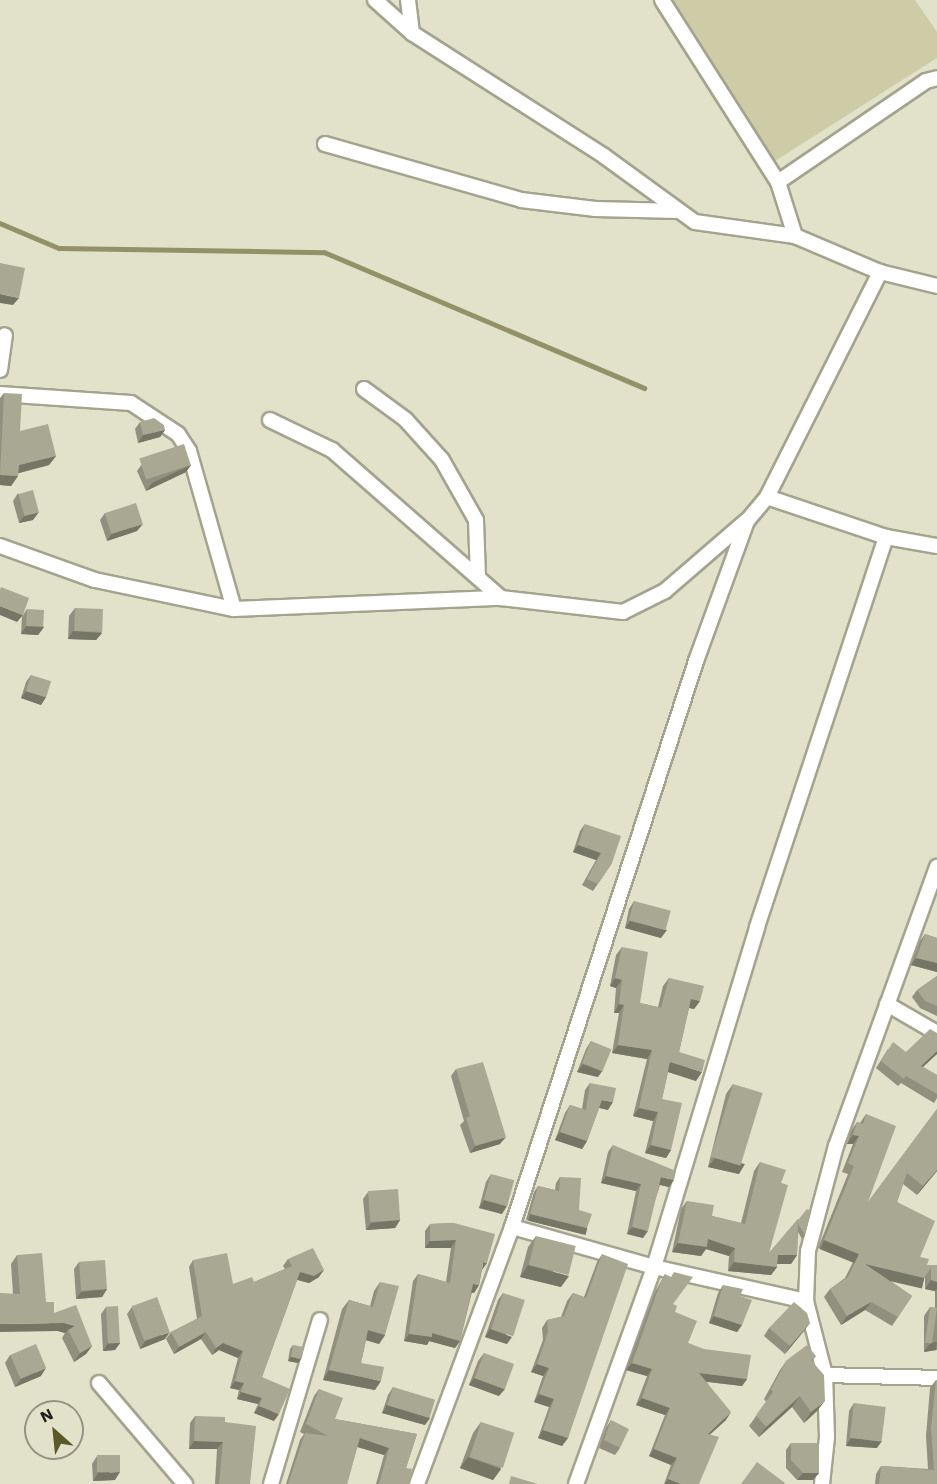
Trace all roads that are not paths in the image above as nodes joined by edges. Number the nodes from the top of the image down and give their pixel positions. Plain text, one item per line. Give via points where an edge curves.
1 (375, 0) edge
2 (408, 0) edge
3 (662, 0) edge
4 (412, 33) junction
5 (937, 78) edge
6 (325, 144) dead end
7 (778, 182) junction
8 (679, 211) junction
9 (795, 236) junction
10 (880, 272) junction
11 (937, 286) edge
12 (5, 335) dead end
13 (0, 370) edge
14 (364, 389) dead end
15 (0, 394) edge
16 (270, 420) dead end
17 (767, 497) junction
18 (747, 521) junction
19 (886, 537) junction
20 (0, 546) edge
21 (937, 546) edge
22 (478, 577) junction
23 (501, 598) junction
24 (234, 609) junction
25 (937, 867) edge
26 (887, 1004) junction
27 (937, 1033) edge
28 (512, 1227) junction
29 (654, 1267) junction
30 (806, 1301) junction
31 (320, 1320) dead end
32 (825, 1374) junction
33 (937, 1378) edge
34 (99, 1383) dead end
35 (185, 1484) edge
36 (270, 1484) edge
37 (417, 1484) edge
38 (576, 1484) edge
39 (822, 1484) edge

1 - 4 street
2 - 4 street
3 - 7 street
4 - 8 street via 604,156
5 - 7 street via 926,81
6 - 8 street via 521,200 595,209
7 - 9 street
8 - 9 street via 695,222
9 - 10 street
10 - 11 street
10 - 17 street
12 - 13 street
14 - 22 street via 405,419 442,460 476,520
15 - 24 street via 131,403 178,434 189,451
16 - 22 street via 332,450
17 - 18 street
17 - 19 street
18 - 23 street via 664,591 623,612
18 - 28 street via 696,662
19 - 21 street
19 - 29 street via 757,927
20 - 24 street via 95,580
22 - 23 street
23 - 24 street
25 - 26 street
26 - 27 street
26 - 30 street via 836,1146 808,1251
28 - 29 street
28 - 37 street
29 - 30 street
29 - 38 street
30 - 32 street
31 - 36 street
32 - 33 street
32 - 39 street
34 - 35 street

